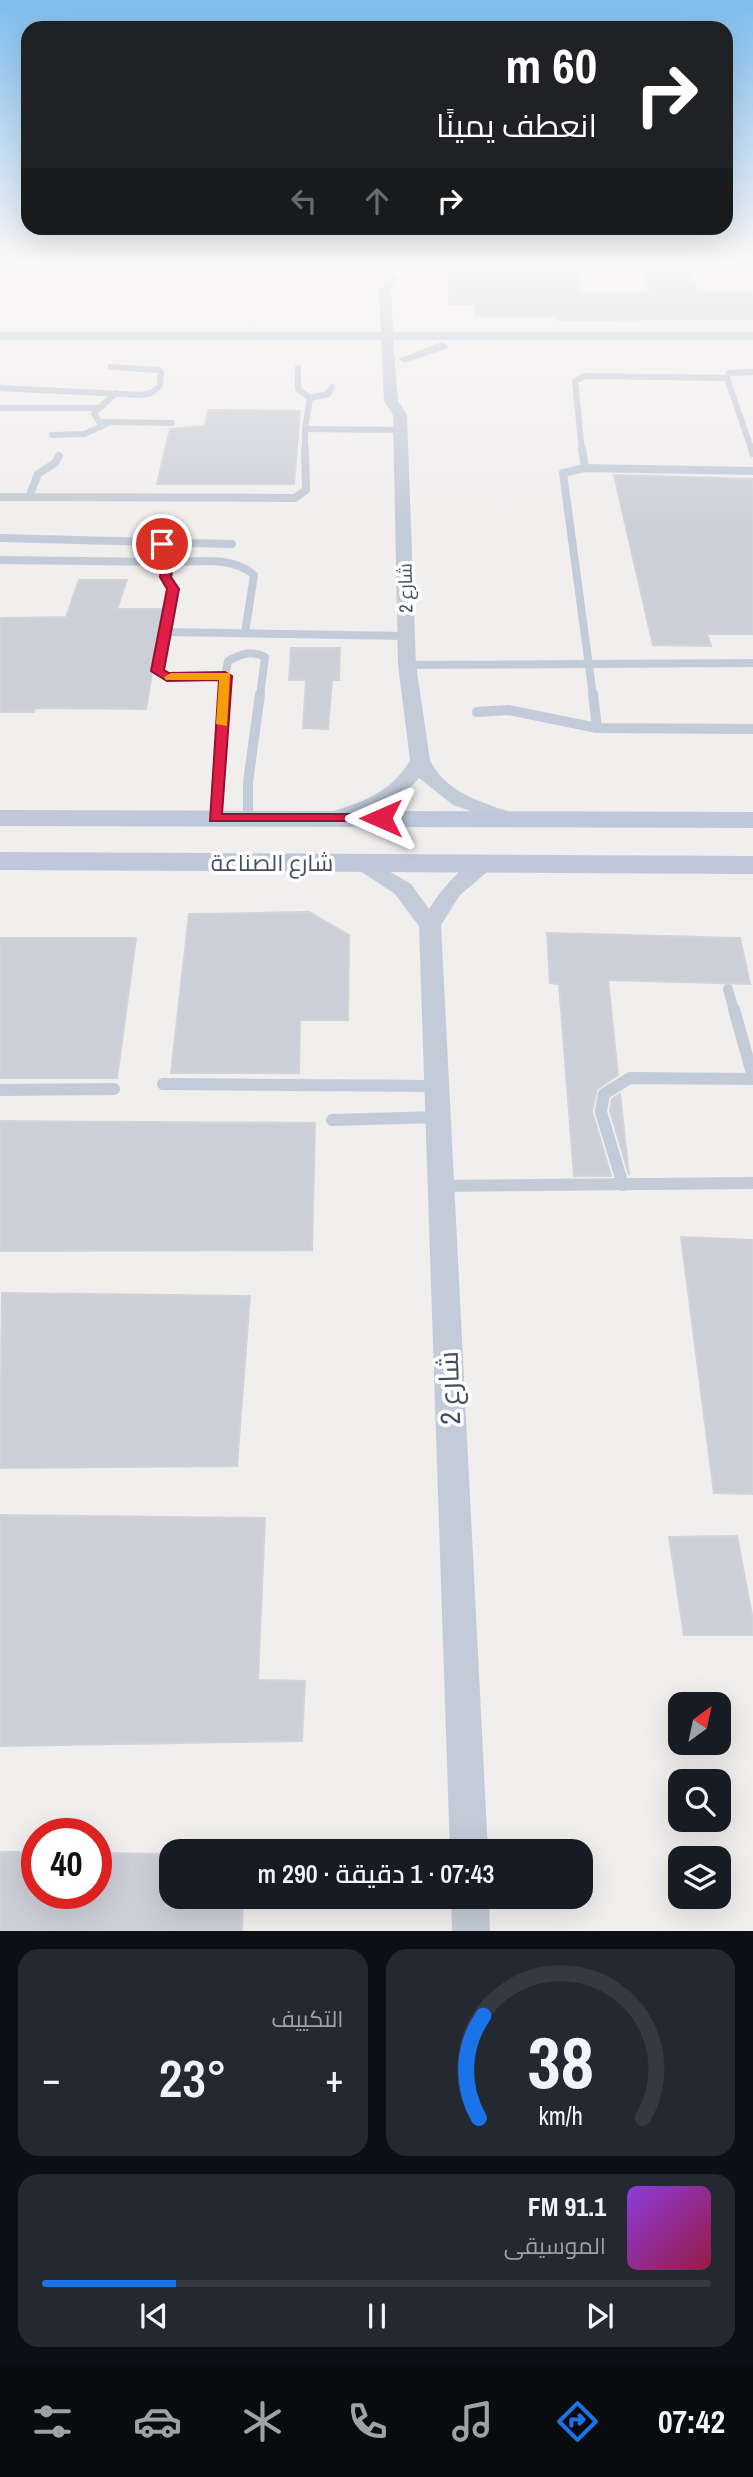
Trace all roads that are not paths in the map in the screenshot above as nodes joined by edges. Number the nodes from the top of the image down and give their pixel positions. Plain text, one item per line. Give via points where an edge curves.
1 (358, 349) edge
2 (382, 349) edge
3 (398, 349) edge
4 (403, 349) edge
5 (418, 349) edge
6 (425, 349) edge
7 (403, 353) junction
8 (377, 356) junction
9 (111, 367) dead end
10 (298, 368) dead end
11 (753, 372) edge
12 (727, 378) junction
13 (332, 387) dead end
14 (0, 388) edge
15 (75, 391) junction
16 (405, 392) dead end
17 (116, 393) junction
18 (310, 398) junction
19 (64, 406) junction
20 (0, 408) edge
21 (98, 408) junction
22 (401, 422) junction
23 (173, 423) dead end
24 (107, 424) junction
25 (305, 429) junction
26 (52, 435) dead end
27 (753, 453) edge
28 (59, 456) dead end
29 (585, 468) junction
30 (753, 471) edge
31 (0, 497) edge
32 (29, 497) junction
33 (0, 538) edge
34 (91, 538) junction
35 (162, 544) junction
36 (232, 544) dead end
37 (0, 560) edge
38 (87, 561) junction
39 (168, 562) junction
40 (166, 632) junction
41 (245, 633) junction
42 (406, 636) junction
43 (753, 663) edge
44 (407, 665) junction
45 (586, 665) junction
46 (225, 676) junction
47 (477, 712) dead end
48 (597, 728) junction
49 (753, 729) edge
50 (420, 760) junction
51 (0, 818) edge
52 (215, 818) junction
53 (248, 818) junction
54 (330, 818) junction
55 (509, 818) junction
56 (753, 822) edge
57 (0, 861) edge
58 (361, 862) junction
59 (488, 862) junction
60 (753, 866) edge
61 (430, 925) junction
62 (728, 989) dead end
63 (753, 1078) edge
64 (163, 1084) dead end
65 (437, 1087) junction
66 (114, 1089) dead end
67 (0, 1090) edge
68 (438, 1117) junction
69 (332, 1120) dead end
70 (753, 1183) edge
71 (623, 1185) junction
72 (441, 1186) junction
73 (467, 1839) edge
74 (470, 1909) edge
75 (471, 1931) edge

1 - 8 street
2 - 8 street, شارع 2
3 - 7 street
4 - 7 street
5 - 7 street
6 - 7 street
8 - 22 street, شارع 2
9 - 17 lane via 162,372 160,386 151,393
10 - 18 lane via 298,389
11 - 12 lane via 729,373
12 - 27 lane
12 - 29 lane via 579,378 575,393
13 - 18 lane via 328,394
14 - 15 lane
15 - 17 lane
15 - 19 lane
16 - 22 street, شارع 2
17 - 21 lane
18 - 25 lane
19 - 20 lane
19 - 21 lane
21 - 24 lane via 94,418
22 - 25 lane
22 - 42 street, شارع 2
23 - 24 lane
24 - 26 lane via 84,434
25 - 32 lane via 306,491 295,498
28 - 32 lane via 38,474
29 - 30 lane
29 - 45 lane via 563,473
31 - 32 lane
33 - 34 lane
34 - 35 lane
34 - 38 lane
35 - 36 lane
35 - 39 lane
37 - 38 lane
38 - 39 lane
39 - 40 lane via 165,577 173,589
39 - 41 lane via 232,564 249,569 254,575
40 - 41 lane
40 - 46 lane via 159,675
41 - 42 lane
42 - 44 street, شارع 2
43 - 45 lane
44 - 45 lane
44 - 50 street, شارع 2
45 - 48 lane
46 - 52 lane
46 - 53 lane via 228,661 236,656 248,652 265,657 248,782
47 - 48 lane via 508,710
48 - 49 lane
50 - 54 street via 413,776 378,804
50 - 55 street via 427,775 460,802
51 - 52 street, شارع الصناعة
52 - 53 street, شارع الصناعة
53 - 54 street, شارع الصناعة
54 - 55 street, شارع الصناعة
55 - 56 street, شارع الصناعة
56 - 58 street via 667,833 402,830 373,837
57 - 58 street, شارع الصناعة
58 - 59 street, شارع الصناعة
58 - 61 street via 403,889
59 - 60 street, شارع الصناعة
59 - 61 street via 452,890
61 - 65 street, شارع 2
62 - 63 lane
63 - 71 lane via 630,1078 604,1094 601,1112
64 - 65 lane
65 - 68 street, شارع 2
66 - 67 lane
68 - 69 lane
68 - 72 street, شارع 2
70 - 71 lane
71 - 72 lane
72 - 73 street, شارع 2
74 - 75 street

